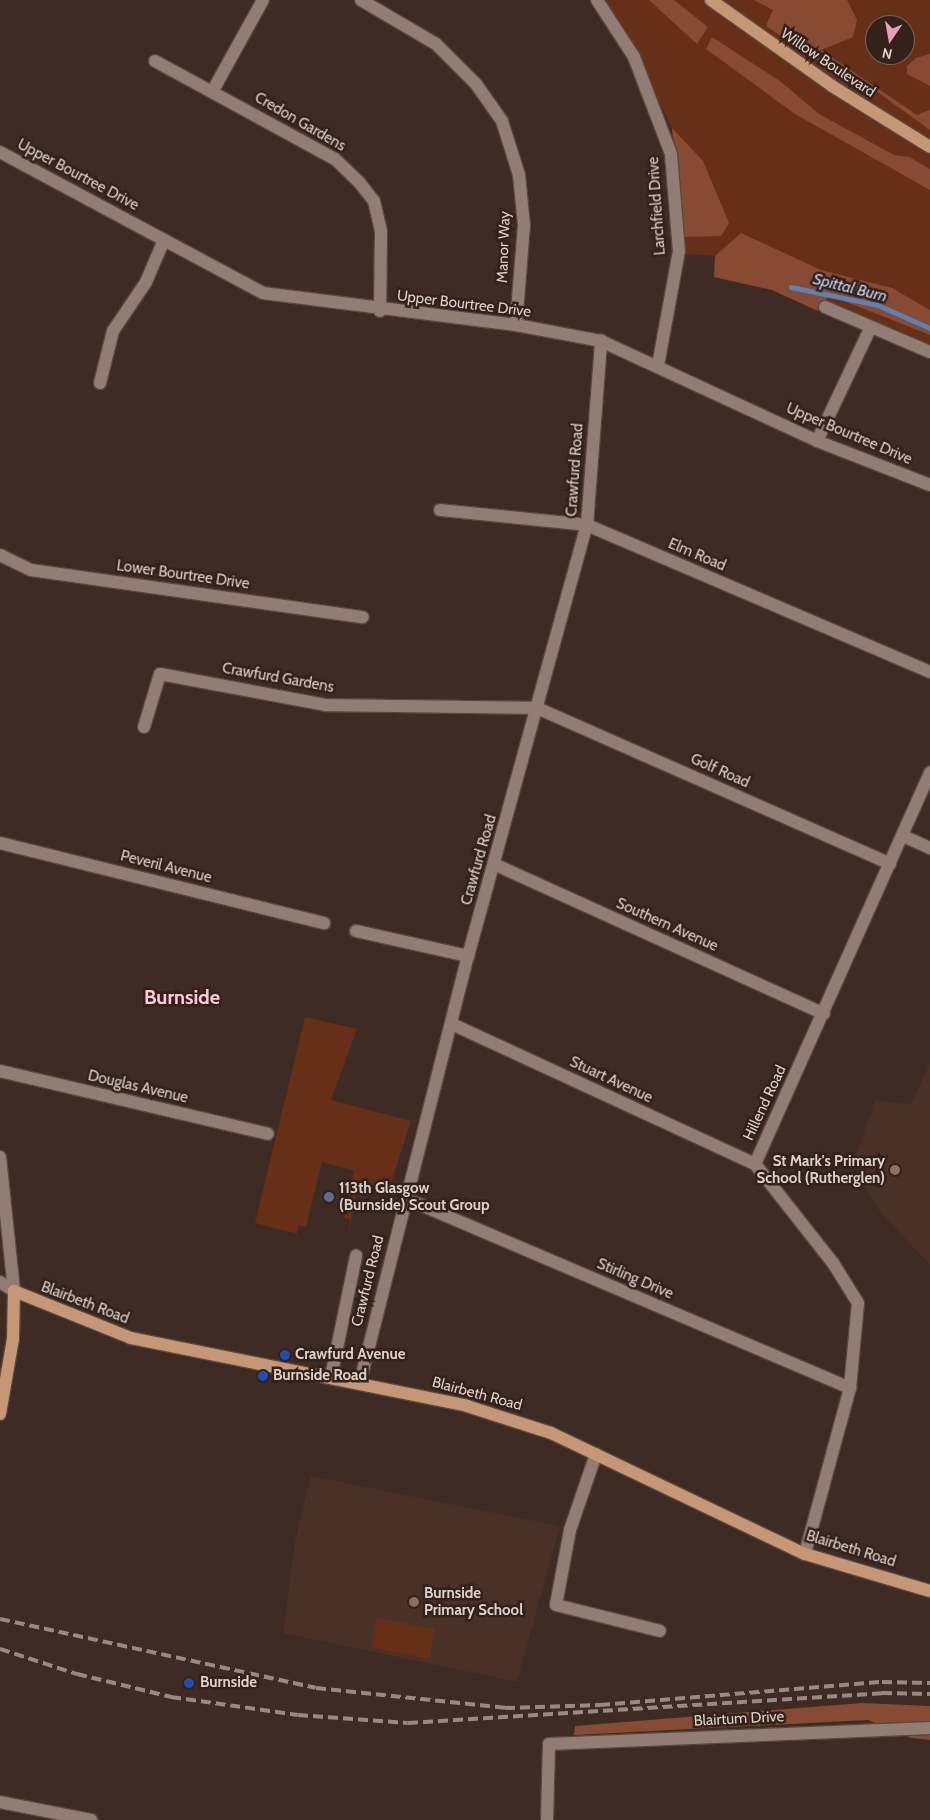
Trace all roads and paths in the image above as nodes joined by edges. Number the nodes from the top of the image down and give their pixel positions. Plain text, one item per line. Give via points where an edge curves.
1 (264, 0) edge
2 (361, 0) edge
3 (597, 0) edge
4 (711, 0) edge
5 (156, 61) dead end
6 (212, 92) junction
7 (930, 146) edge
8 (0, 152) edge
9 (164, 240) junction
10 (825, 307) dead end
11 (380, 311) junction
12 (516, 325) junction
13 (871, 327) junction
14 (601, 341) junction
15 (930, 352) edge
16 (658, 366) junction
17 (100, 383) dead end
18 (818, 441) junction
19 (930, 485) edge
20 (440, 510) dead end
21 (587, 525) junction
22 (0, 555) edge
23 (364, 617) dead end
24 (930, 672) edge
25 (537, 708) junction
26 (144, 727) dead end
27 (930, 772) edge
28 (903, 836) junction
29 (0, 843) edge
30 (930, 848) edge
31 (890, 864) junction
32 (496, 865) junction
33 (324, 923) dead end
34 (356, 931) dead end
35 (468, 956) junction
36 (824, 1014) junction
37 (454, 1025) junction
38 (0, 1070) edge
39 (268, 1134) dead end
40 (0, 1157) edge
41 (755, 1164) junction
42 (407, 1199) junction
43 (356, 1256) dead end
44 (0, 1282) edge
45 (14, 1291) junction
46 (331, 1377) junction
47 (360, 1382) junction
48 (850, 1388) junction
49 (2, 1395) edge
50 (0, 1414) edge
51 (596, 1454) junction
52 (805, 1554) junction
53 (930, 1590) edge
54 (660, 1630) dead end
55 (930, 1728) edge
56 (0, 1802) edge
57 (90, 1820) edge
58 (547, 1820) edge

1 - 6 street
2 - 12 street, Manor Way via 436,44 476,84 502,121 519,175 524,225
3 - 16 street, Larchfield Drive via 634,57 671,154 679,251
4 - 7 main road, Willow Boulevard via 832,86
5 - 6 street, Credon Gardens
6 - 11 street, Credon Gardens via 336,159 359,182 374,202 381,232
8 - 9 street, Upper Bourtree Drive
9 - 11 street, Upper Bourtree Drive via 262,293
9 - 17 street via 146,282 113,331
10 - 13 street
11 - 12 street, Upper Bourtree Drive
12 - 14 street, Upper Bourtree Drive
13 - 15 street
13 - 18 street
14 - 16 street, Upper Bourtree Drive
14 - 21 street, Crawfurd Road
16 - 18 street, Upper Bourtree Drive
18 - 19 street, Upper Bourtree Drive
20 - 21 street, Elm Road
21 - 24 street, Elm Road
21 - 25 street, Crawfurd Road
22 - 23 street, Lower Bourtree Drive via 31,570
25 - 26 street, Crawfurd Gardens via 325,705 160,674
25 - 31 street, Golf Road
25 - 32 street, Crawfurd Road
27 - 28 street, Hillend Road
28 - 30 street
28 - 31 street, Hillend Road
29 - 33 street, Peveril Avenue
31 - 36 street, Hillend Road
32 - 35 street, Crawfurd Road
32 - 36 street, Southern Avenue
34 - 35 street
35 - 37 street, Crawfurd Road
36 - 41 street, Hillend Road
37 - 41 street, Stuart Avenue
37 - 42 street, Crawfurd Road
38 - 39 street, Douglas Avenue
40 - 45 street
41 - 48 street, Hillend Road via 834,1263 858,1303
42 - 47 street, Crawfurd Road via 383,1280
42 - 48 street, Stirling Drive
43 - 46 street
44 - 45 street, Blairbeth Road
45 - 46 main road, Blairbeth Road via 132,1338
45 - 49 main road via 13,1340
46 - 47 main road, Blairbeth Road
47 - 51 main road, Blairbeth Road via 467,1406 551,1433
48 - 52 street, Hillend Road
49 - 50 main road
51 - 52 main road, Blairbeth Road
51 - 54 street via 570,1530 556,1605
52 - 53 main road, Blairbeth Road
55 - 58 street, Blairtum Drive via 549,1744
56 - 57 street

